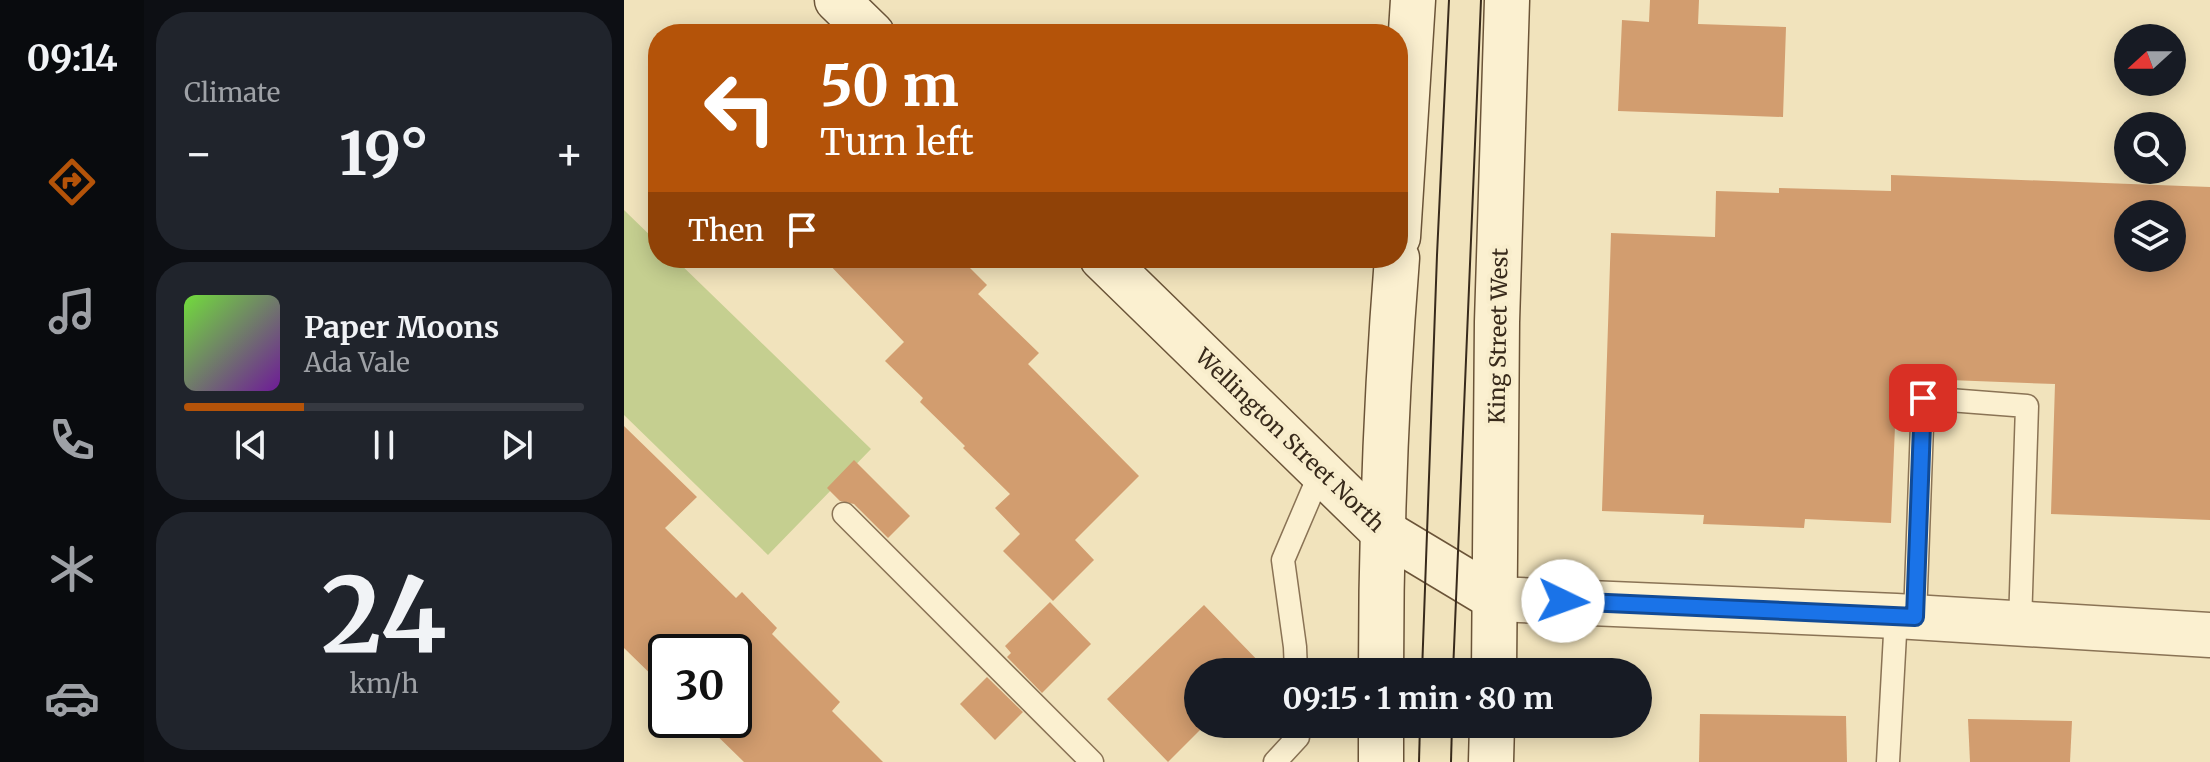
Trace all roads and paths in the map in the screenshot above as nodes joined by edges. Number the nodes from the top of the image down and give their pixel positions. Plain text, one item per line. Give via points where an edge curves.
1 (837, 0) edge
2 (1413, 0) edge
3 (1507, 0) edge
4 (862, 24) edge
5 (1408, 79) edge
6 (1112, 268) edge
7 (1396, 268) edge
8 (1321, 471) junction
9 (844, 514) dead end
10 (1381, 530) junction
11 (1496, 599) junction
12 (1905, 616) junction
13 (2020, 624) junction
14 (2210, 635) edge
15 (1295, 658) edge
16 (1381, 658) edge
17 (1494, 658) edge
18 (1297, 738) edge
19 (1381, 738) edge
20 (1492, 738) edge
21 (1092, 762) edge
22 (1275, 762) edge
23 (1381, 762) edge
24 (1491, 762) edge
25 (1888, 762) edge

1 - 4 main road
2 - 5 main road
3 - 11 main road, King Street West via 1497,322
6 - 8 main road, Wellington Street North
7 - 10 main road
8 - 10 main road, Wellington Street North
8 - 15 lane via 1283,560
9 - 21 lane
10 - 11 main road, Wellington Street North
10 - 16 main road
11 - 12 main road
11 - 17 main road, King Street West
12 - 13 main road
12 - 13 lane via 1923,398 2027,406
12 - 25 lane
13 - 14 main road
18 - 22 lane
19 - 23 main road
20 - 24 main road

